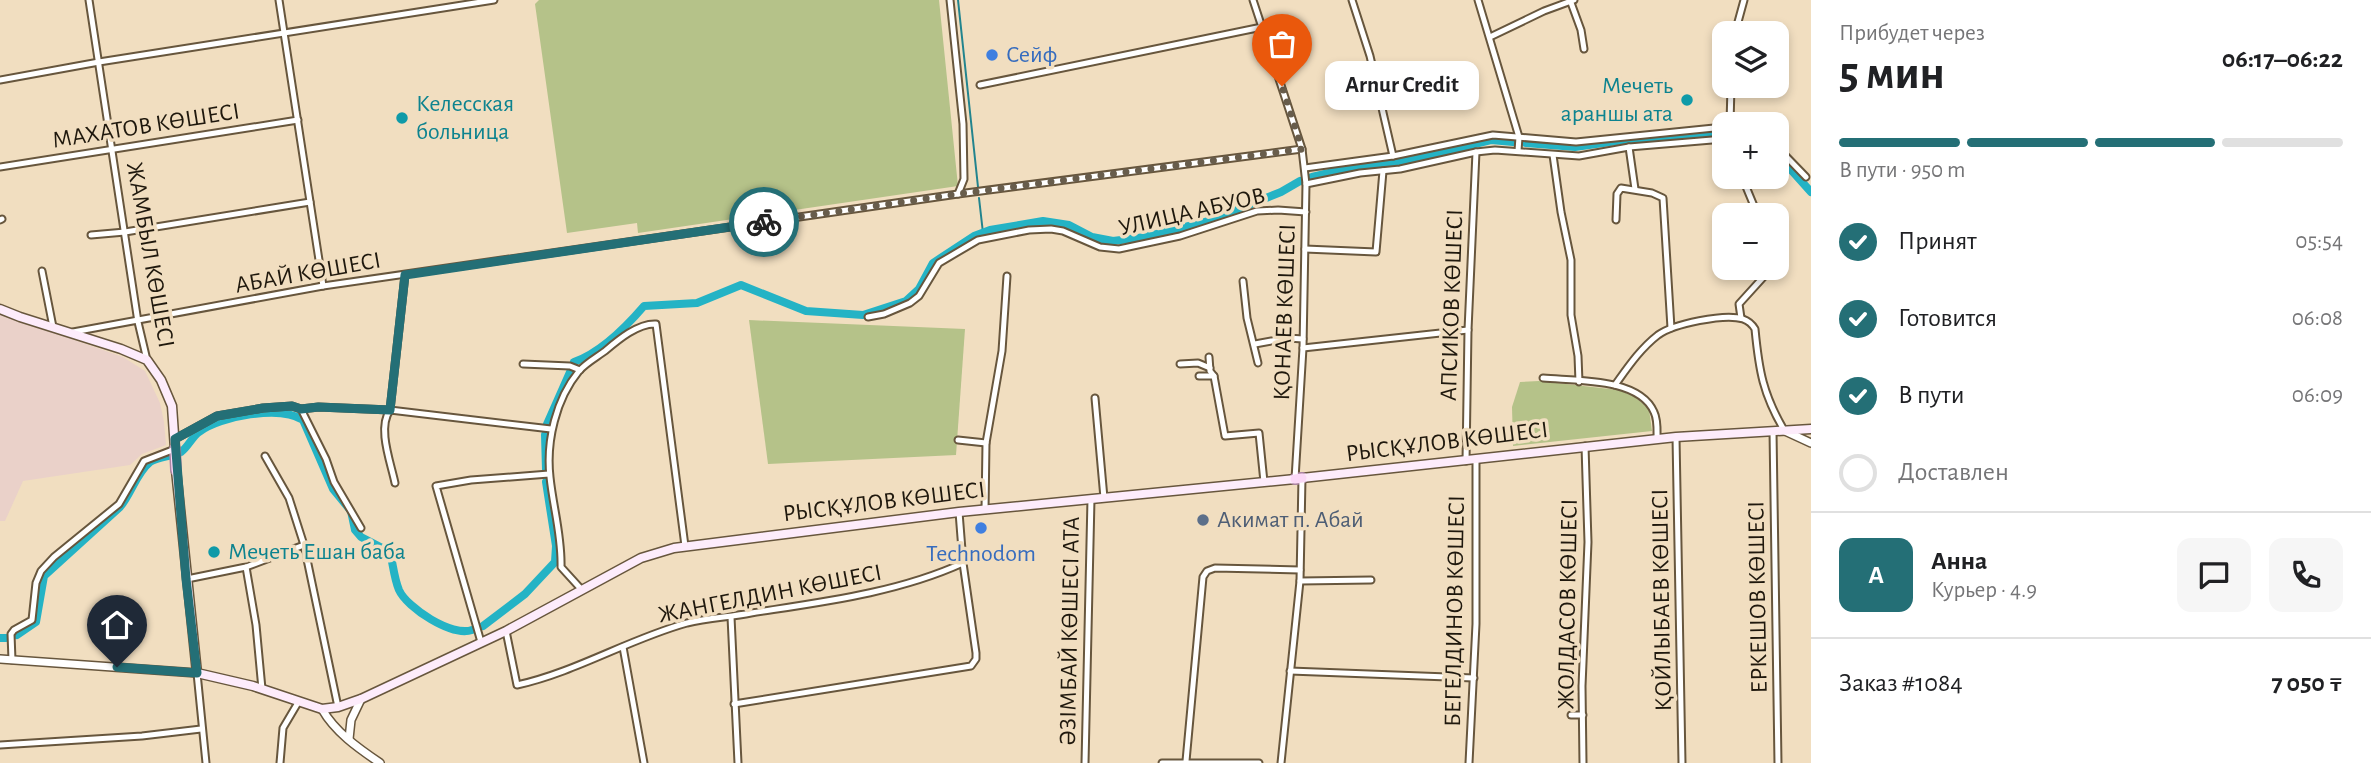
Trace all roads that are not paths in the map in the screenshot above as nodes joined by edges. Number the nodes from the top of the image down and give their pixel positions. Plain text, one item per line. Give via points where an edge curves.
1 (89, 0) edge
2 (279, 0) edge
3 (494, 0) edge
4 (950, 0) edge
5 (1253, 0) edge
6 (1352, 0) edge
7 (1478, 0) edge
8 (1572, 0) edge
9 (1744, 0) edge
10 (1738, 21) edge
11 (1262, 27) junction
12 (283, 34) junction
13 (1490, 37) junction
14 (1584, 49) dead end
15 (99, 62) junction
16 (0, 80) edge
17 (980, 85) dead end
18 (298, 120) junction
19 (1712, 128) edge
20 (1519, 137) junction
21 (1712, 140) edge
22 (1629, 146) junction
23 (111, 148) junction
24 (1302, 149) junction
25 (1518, 151) junction
26 (1476, 152) junction
27 (1553, 155) junction
28 (1393, 156) junction
29 (1789, 160) edge
30 (0, 167) edge
31 (1305, 168) junction
32 (1382, 171) junction
33 (1805, 177) dead end
34 (1306, 184) junction
35 (1635, 189) junction
36 (958, 194) junction
37 (310, 202) junction
38 (1306, 212) junction
39 (1616, 220) dead end
40 (125, 232) junction
41 (90, 235) dead end
42 (1305, 249) junction
43 (329, 259) dead end
44 (319, 261) junction
45 (42, 271) dead end
46 (405, 275) junction
47 (1007, 276) dead end
48 (1760, 280) edge
49 (1244, 281) dead end
50 (323, 286) junction
51 (0, 309) edge
52 (868, 317) dead end
53 (1741, 318) junction
54 (138, 322) junction
55 (52, 327) junction
56 (1671, 328) junction
57 (1468, 330) junction
58 (70, 332) junction
59 (1303, 339) junction
60 (1255, 344) junction
61 (1303, 348) junction
62 (1209, 357) dead end
63 (147, 360) junction
64 (1258, 363) dead end
65 (523, 364) dead end
66 (1180, 364) dead end
67 (1210, 368) junction
68 (580, 370) junction
69 (1199, 376) dead end
70 (1214, 376) junction
71 (1543, 378) dead end
72 (1579, 382) junction
73 (1615, 385) junction
74 (1095, 398) dead end
75 (301, 409) junction
76 (390, 410) junction
77 (551, 429) junction
78 (1811, 429) edge
79 (1784, 430) junction
80 (1773, 431) junction
81 (1676, 437) junction
82 (1657, 439) junction
83 (958, 440) dead end
84 (986, 443) junction
85 (1811, 443) edge
86 (175, 446) junction
87 (1585, 446) junction
88 (265, 456) dead end
89 (1471, 460) junction
90 (176, 470) joint
91 (549, 474) junction
92 (1299, 478) junction
93 (1264, 482) junction
94 (395, 483) dead end
95 (1104, 498) junction
96 (1091, 499) junction
97 (985, 510) junction
98 (959, 512) junction
99 (361, 528) dead end
100 (304, 545) junction
101 (685, 546) junction
102 (963, 563) junction
103 (246, 567) junction
104 (1300, 570) junction
105 (186, 579) junction
106 (1371, 580) dead end
107 (1300, 581) junction
108 (581, 589) junction
109 (731, 617) junction
110 (506, 631) junction
111 (481, 642) junction
112 (623, 648) junction
113 (0, 659) edge
114 (12, 660) junction
115 (1290, 671) junction
116 (197, 673) junction
117 (1474, 678) junction
118 (262, 689) junction
119 (361, 699) junction
120 (299, 701) junction
121 (734, 704) junction
122 (338, 707) junction
123 (322, 709) junction
124 (1571, 715) dead end
125 (1583, 715) junction
126 (201, 729) junction
127 (349, 739) junction
128 (0, 745) edge
129 (1186, 761) edge
130 (206, 763) edge
131 (280, 763) edge
132 (379, 763) edge
133 (644, 763) edge
134 (738, 763) edge
135 (1085, 763) edge
136 (1162, 763) edge
137 (1259, 763) edge
138 (1281, 763) edge
139 (1469, 763) edge
140 (1583, 763) edge
141 (1682, 763) edge
142 (1778, 763) edge

1 - 15 street, ЖАМБЫЛ КӨШЕСІ
2 - 12 street
3 - 12 street
4 - 36 street via 963,124 964,179
5 - 11 street, ҚОНАЕВ КӨШЕСІ
6 - 28 street
7 - 13 street
8 - 13 street
8 - 14 street
9 - 10 street
11 - 17 street
11 - 24 street, ҚОНАЕВ КӨШЕСІ
12 - 15 street
12 - 18 street
13 - 20 street
15 - 16 street
15 - 23 street, ЖАМБЫЛ КӨШЕСІ
18 - 23 street, МАХАТОВ КӨШЕСІ
18 - 37 street
19 - 20 street via 1576,142
20 - 25 street
20 - 28 street via 1493,135
21 - 22 street
22 - 27 street via 1579,156
22 - 35 street
23 - 30 street, МАХАТОВ КӨШЕСІ
23 - 40 street, ЖАМБЫЛ КӨШЕСІ
24 - 31 street, ҚОНАЕВ КӨШЕСІ
24 - 36 street, АБАЙ КӨШЕСІ
25 - 26 street
25 - 27 street
26 - 32 street
26 - 57 street, АПСИКОВ КӨШЕСІ
27 - 72 street via 1571,260 1571,315
28 - 31 street
29 - 33 street
31 - 34 street, ҚОНАЕВ КӨШЕСІ
32 - 34 street
32 - 42 street via 1376,252
34 - 38 street, ҚОНАЕВ КӨШЕСІ
35 - 39 street via 1618,189
35 - 56 street via 1664,200
36 - 46 street, АБАЙ КӨШЕСІ
37 - 40 street
37 - 44 street
38 - 42 street, ҚОНАЕВ КӨШЕСІ
38 - 52 street, УЛИЦА АБУОВ via 1257,211 1180,236 1119,249 1051,229 978,240 939,263 910,303
40 - 41 street
40 - 54 street, ЖАМБЫЛ КӨШЕСІ
42 - 59 street, ҚОНАЕВ КӨШЕСІ
43 - 44 street
44 - 50 street
45 - 55 street
46 - 50 street, АБАЙ КӨШЕСІ
46 - 76 street
47 - 84 street via 1002,351
48 - 53 street via 1738,304
49 - 60 street
50 - 54 street, АБАЙ КӨШЕСІ
51 - 55 main road
53 - 56 street
53 - 79 street via 1755,329 1762,382
54 - 58 street, АБАЙ КӨШЕСІ
54 - 63 street, ЖАМБЫЛ КӨШЕСІ
55 - 58 main road
56 - 73 street via 1640,351
57 - 61 street
57 - 89 street, АПСИКОВ КӨШЕСІ
58 - 63 main road
59 - 60 street
59 - 61 street, ҚОНАЕВ КӨШЕСІ
60 - 64 street
61 - 92 street, ҚОНАЕВ КӨШЕСІ
62 - 67 street
63 - 86 main road, ЖАМБЫЛ КӨШЕСІ via 172,406
65 - 68 street
66 - 67 street
67 - 70 street
68 - 77 street
68 - 101 street via 639,328 656,324
69 - 70 street
70 - 93 street via 1225,436 1259,433
71 - 72 street
72 - 73 street
73 - 82 street via 1632,390 1650,406 1656,417
74 - 95 street
75 - 76 street
75 - 86 street via 277,407 226,414 208,420
75 - 99 street
76 - 77 street
76 - 94 street via 385,432
77 - 91 street
78 - 79 main road, РЫСҚҰЛОВ КӨШЕСІ
79 - 80 main road, РЫСҚҰЛОВ КӨШЕСІ
79 - 85 street
80 - 81 main road, РЫСҚҰЛОВ КӨШЕСІ
80 - 142 street, ЕРКЕШОВ КӨШЕСІ
81 - 82 main road, РЫСҚҰЛОВ КӨШЕСІ
81 - 141 street, ҚОЙЛЫБАЕВ КӨШЕСІ
82 - 87 main road, РЫСҚҰЛОВ КӨШЕСІ
83 - 84 street
84 - 97 street
86 - 90 main road, ЖАМБЫЛ КӨШЕСІ
86 - 114 street via 144,461 110,514 41,571 32,620 12,634
87 - 89 main road, РЫСҚҰЛОВ КӨШЕСІ
87 - 125 street, ЖОЛДАСОВ КӨШЕСІ via 1588,542
88 - 100 street via 289,498
89 - 92 main road, РЫСҚҰЛОВ КӨШЕСІ
89 - 117 street, БЕГЕЛДИНОВ КӨШЕСІ via 1477,586
90 - 105 main road, ЖАМБЫЛ КӨШЕСІ
91 - 108 street via 561,567
91 - 111 street via 436,486
92 - 93 main road, РЫСҚҰЛОВ КӨШЕСІ
92 - 104 street, ҚОНАЕВ КӨШЕСІ
93 - 95 main road, РЫСҚҰЛОВ КӨШЕСІ
95 - 96 main road, РЫСҚҰЛОВ КӨШЕСІ
96 - 97 main road, РЫСҚҰЛОВ КӨШЕСІ
96 - 135 street, ӘЗІМБАЙ КӨШЕСІ АТА
97 - 98 main road, РЫСҚҰЛОВ КӨШЕСІ
98 - 101 main road, РЫСҚҰЛОВ КӨШЕСІ
98 - 102 street
100 - 103 street
100 - 122 street
101 - 108 main road, РЫСҚҰЛОВ КӨШЕСІ via 641,558
102 - 109 street, ЖАНГЕЛДИН КӨШЕСІ via 909,584
102 - 121 street via 975,653 971,666
103 - 105 street
103 - 118 street
104 - 107 street, ҚОНАЕВ КӨШЕСІ
104 - 129 street via 1216,568 1203,577
105 - 116 main road, ЖАМБЫЛ КӨШЕСІ
106 - 107 street
107 - 115 street, ҚОНАЕВ КӨШЕСІ
108 - 110 main road, РЫСҚҰЛОВ КӨШЕСІ
109 - 112 street, ЖАНГЕЛДИН КӨШЕСІ via 689,623
109 - 121 street
110 - 111 main road, РЫСҚҰЛОВ КӨШЕСІ
110 - 112 street, ЖАНГЕЛДИН КӨШЕСІ via 517,685
111 - 119 main road, РЫСҚҰЛОВ КӨШЕСІ
112 - 133 street
113 - 114 street, РЫСҚҰЛОВ КӨШЕСІ
114 - 116 street, РЫСҚҰЛОВ КӨШЕСІ
115 - 117 street
115 - 138 street, ҚОНАЕВ КӨШЕСІ
116 - 118 main road, РЫСҚҰЛОВ КӨШЕСІ
116 - 126 street, ЖАМБЫЛ КӨШЕСІ
117 - 139 street, БЕГЕЛДИНОВ КӨШЕСІ
118 - 120 main road, РЫСҚҰЛОВ КӨШЕСІ
119 - 122 main road, РЫСҚҰЛОВ КӨШЕСІ
119 - 127 street via 351,720
120 - 123 main road, РЫСҚҰЛОВ КӨШЕСІ
120 - 131 street via 283,728
121 - 134 street
122 - 123 main road, РЫСҚҰЛОВ КӨШЕСІ
123 - 127 street
124 - 125 street
125 - 140 street, ЖОЛДАСОВ КӨШЕСІ
126 - 128 street
126 - 130 street, ЖАМБЫЛ КӨШЕСІ
127 - 132 street
129 - 136 street
129 - 137 street

